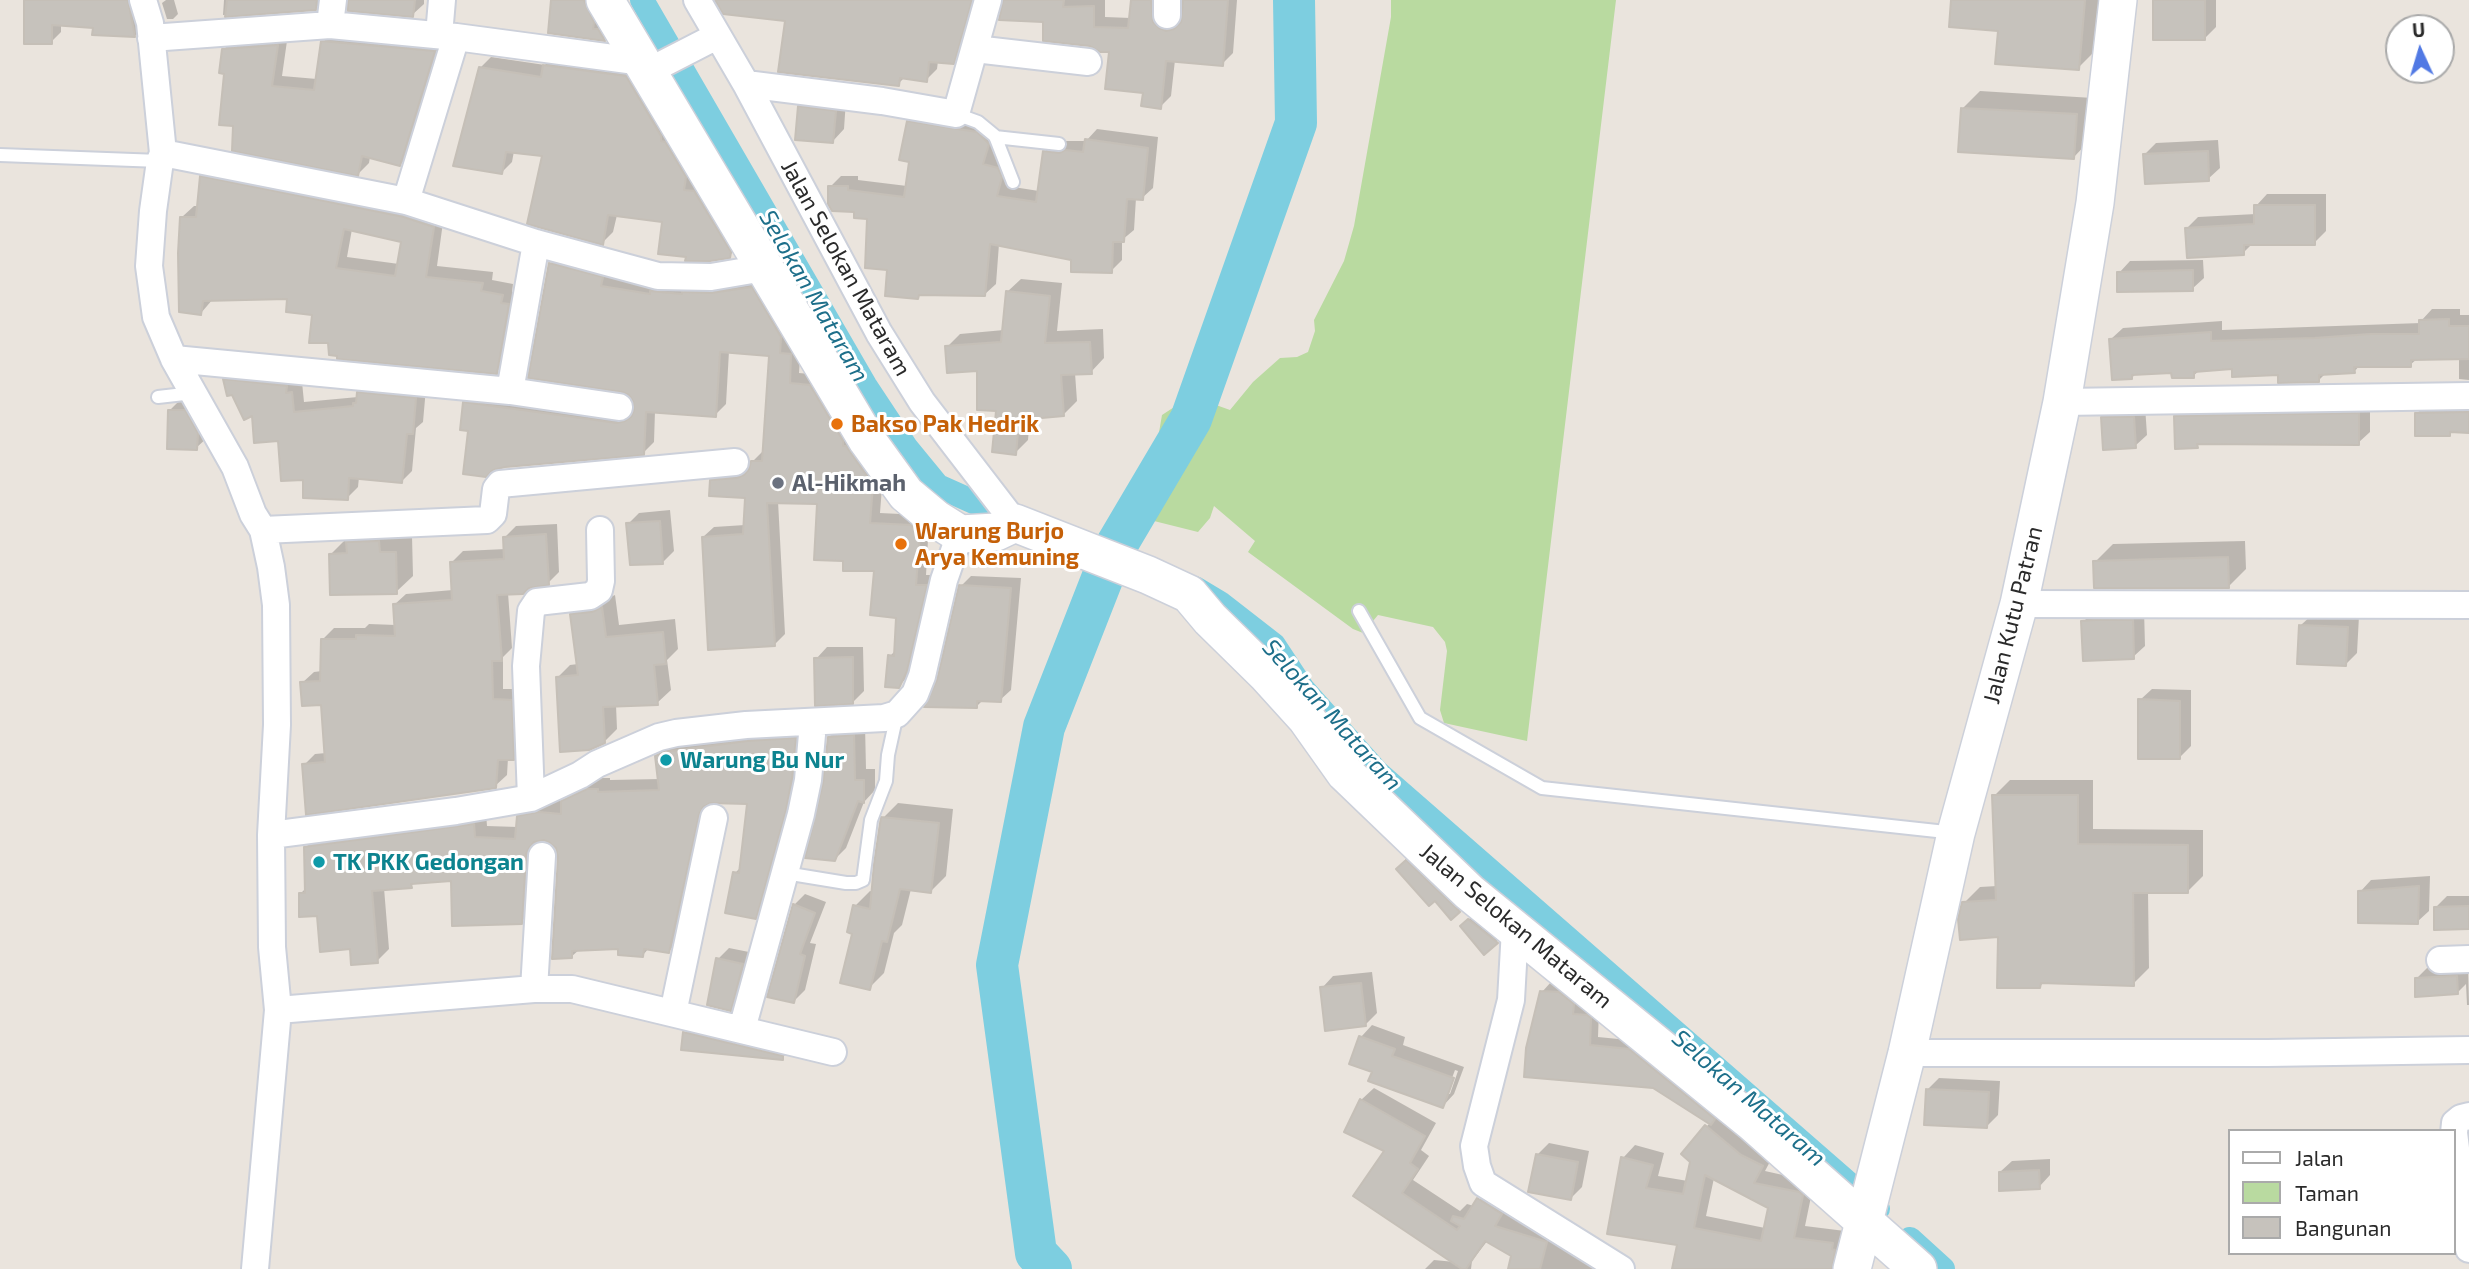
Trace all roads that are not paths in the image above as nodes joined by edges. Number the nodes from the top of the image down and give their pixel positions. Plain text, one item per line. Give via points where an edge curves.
1 (143, 0) edge
2 (442, 0) edge
3 (605, 0) edge
4 (697, 0) edge
5 (988, 0) edge
6 (2118, 0) edge
7 (332, 13) edge
8 (448, 36) junction
9 (151, 38) junction
10 (711, 39) junction
11 (975, 49) junction
12 (1088, 62) dead end
13 (652, 66) junction
14 (746, 84) junction
15 (956, 114) junction
16 (995, 137) junction
17 (1059, 144) dead end
18 (0, 155) edge
19 (162, 157) junction
20 (1013, 182) dead end
21 (406, 201) junction
22 (536, 243) junction
23 (764, 268) junction
24 (174, 359) junction
25 (510, 391) junction
26 (194, 393) junction
27 (2469, 396) edge
28 (158, 397) dead end
29 (2062, 402) junction
30 (619, 407) dead end
31 (735, 462) dead end
32 (1014, 528) junction
33 (263, 530) junction
34 (600, 530) dead end
35 (960, 534) junction
36 (2019, 604) junction
37 (2469, 605) edge
38 (1359, 611) dead end
39 (897, 714) junction
40 (813, 723) junction
41 (531, 798) junction
42 (714, 818) dead end
43 (1956, 833) junction
44 (271, 835) junction
45 (542, 856) dead end
46 (785, 873) junction
47 (1515, 929) junction
48 (2469, 959) edge
49 (2440, 960) dead end
50 (534, 989) junction
51 (278, 1010) junction
52 (673, 1013) junction
53 (742, 1030) junction
54 (2469, 1050) edge
55 (833, 1052) dead end
56 (1907, 1053) junction
57 (2469, 1116) edge
58 (2454, 1129) edge
59 (2455, 1141) edge
60 (1866, 1215) junction
61 (2469, 1250) edge
62 (255, 1269) edge
63 (1621, 1269) edge
64 (1852, 1269) edge
65 (1918, 1269) edge

1 - 9 street
2 - 8 street
3 - 13 street
4 - 10 street, Jalan Selokan Mataram
5 - 11 street
6 - 29 street, Jalan Kutu Patran via 2095,203
7 - 8 street
7 - 9 street
8 - 13 street
8 - 21 street
9 - 19 street
10 - 13 street
10 - 14 street, Jalan Selokan Mataram
11 - 12 street
11 - 15 street
13 - 23 street
14 - 15 street
14 - 32 street, Jalan Selokan Mataram via 880,333 922,402
15 - 16 lane via 978,122
16 - 17 lane
16 - 20 lane
18 - 19 lane
19 - 21 street
19 - 24 street via 153,211 150,284 156,317
21 - 22 street
22 - 23 street via 658,276 697,278
22 - 25 street
23 - 35 street via 866,440 906,494
24 - 25 street
24 - 26 street
25 - 30 street
26 - 28 lane
26 - 33 street
27 - 29 street
29 - 36 street, Jalan Kutu Patran
31 - 33 street via 500,484 493,514 487,520
32 - 35 street, Jalan Selokan Mataram
32 - 47 street, Jalan Selokan Mataram via 1189,594 1306,718 1345,773 1469,892
33 - 44 street via 276,605 277,724
34 - 41 street via 599,590 590,596 537,602 531,611 526,666
35 - 39 street via 944,580 922,676 915,694
36 - 37 street
36 - 43 street, Jalan Kutu Patran
38 - 43 lane via 1420,718 1542,788
39 - 40 street
39 - 46 lane via 886,781 871,820 863,880 846,883
40 - 41 street via 746,725 659,737
40 - 46 street via 808,780
41 - 44 street
42 - 52 street
43 - 56 street, Jalan Kutu Patran
44 - 51 street
45 - 50 street
46 - 53 street
47 - 60 street, Jalan Selokan Mataram
47 - 63 street via 1511,1000 1474,1146 1477,1166 1483,1182
48 - 49 street
50 - 51 street
50 - 52 street via 572,989
51 - 62 street
52 - 53 street
53 - 55 street
54 - 56 street
56 - 60 street, Jalan Kutu Patran
57 - 58 street via 2455,1123
59 - 61 street
60 - 64 street, Jalan Kutu Patran
60 - 65 street, Jalan Selokan Mataram

